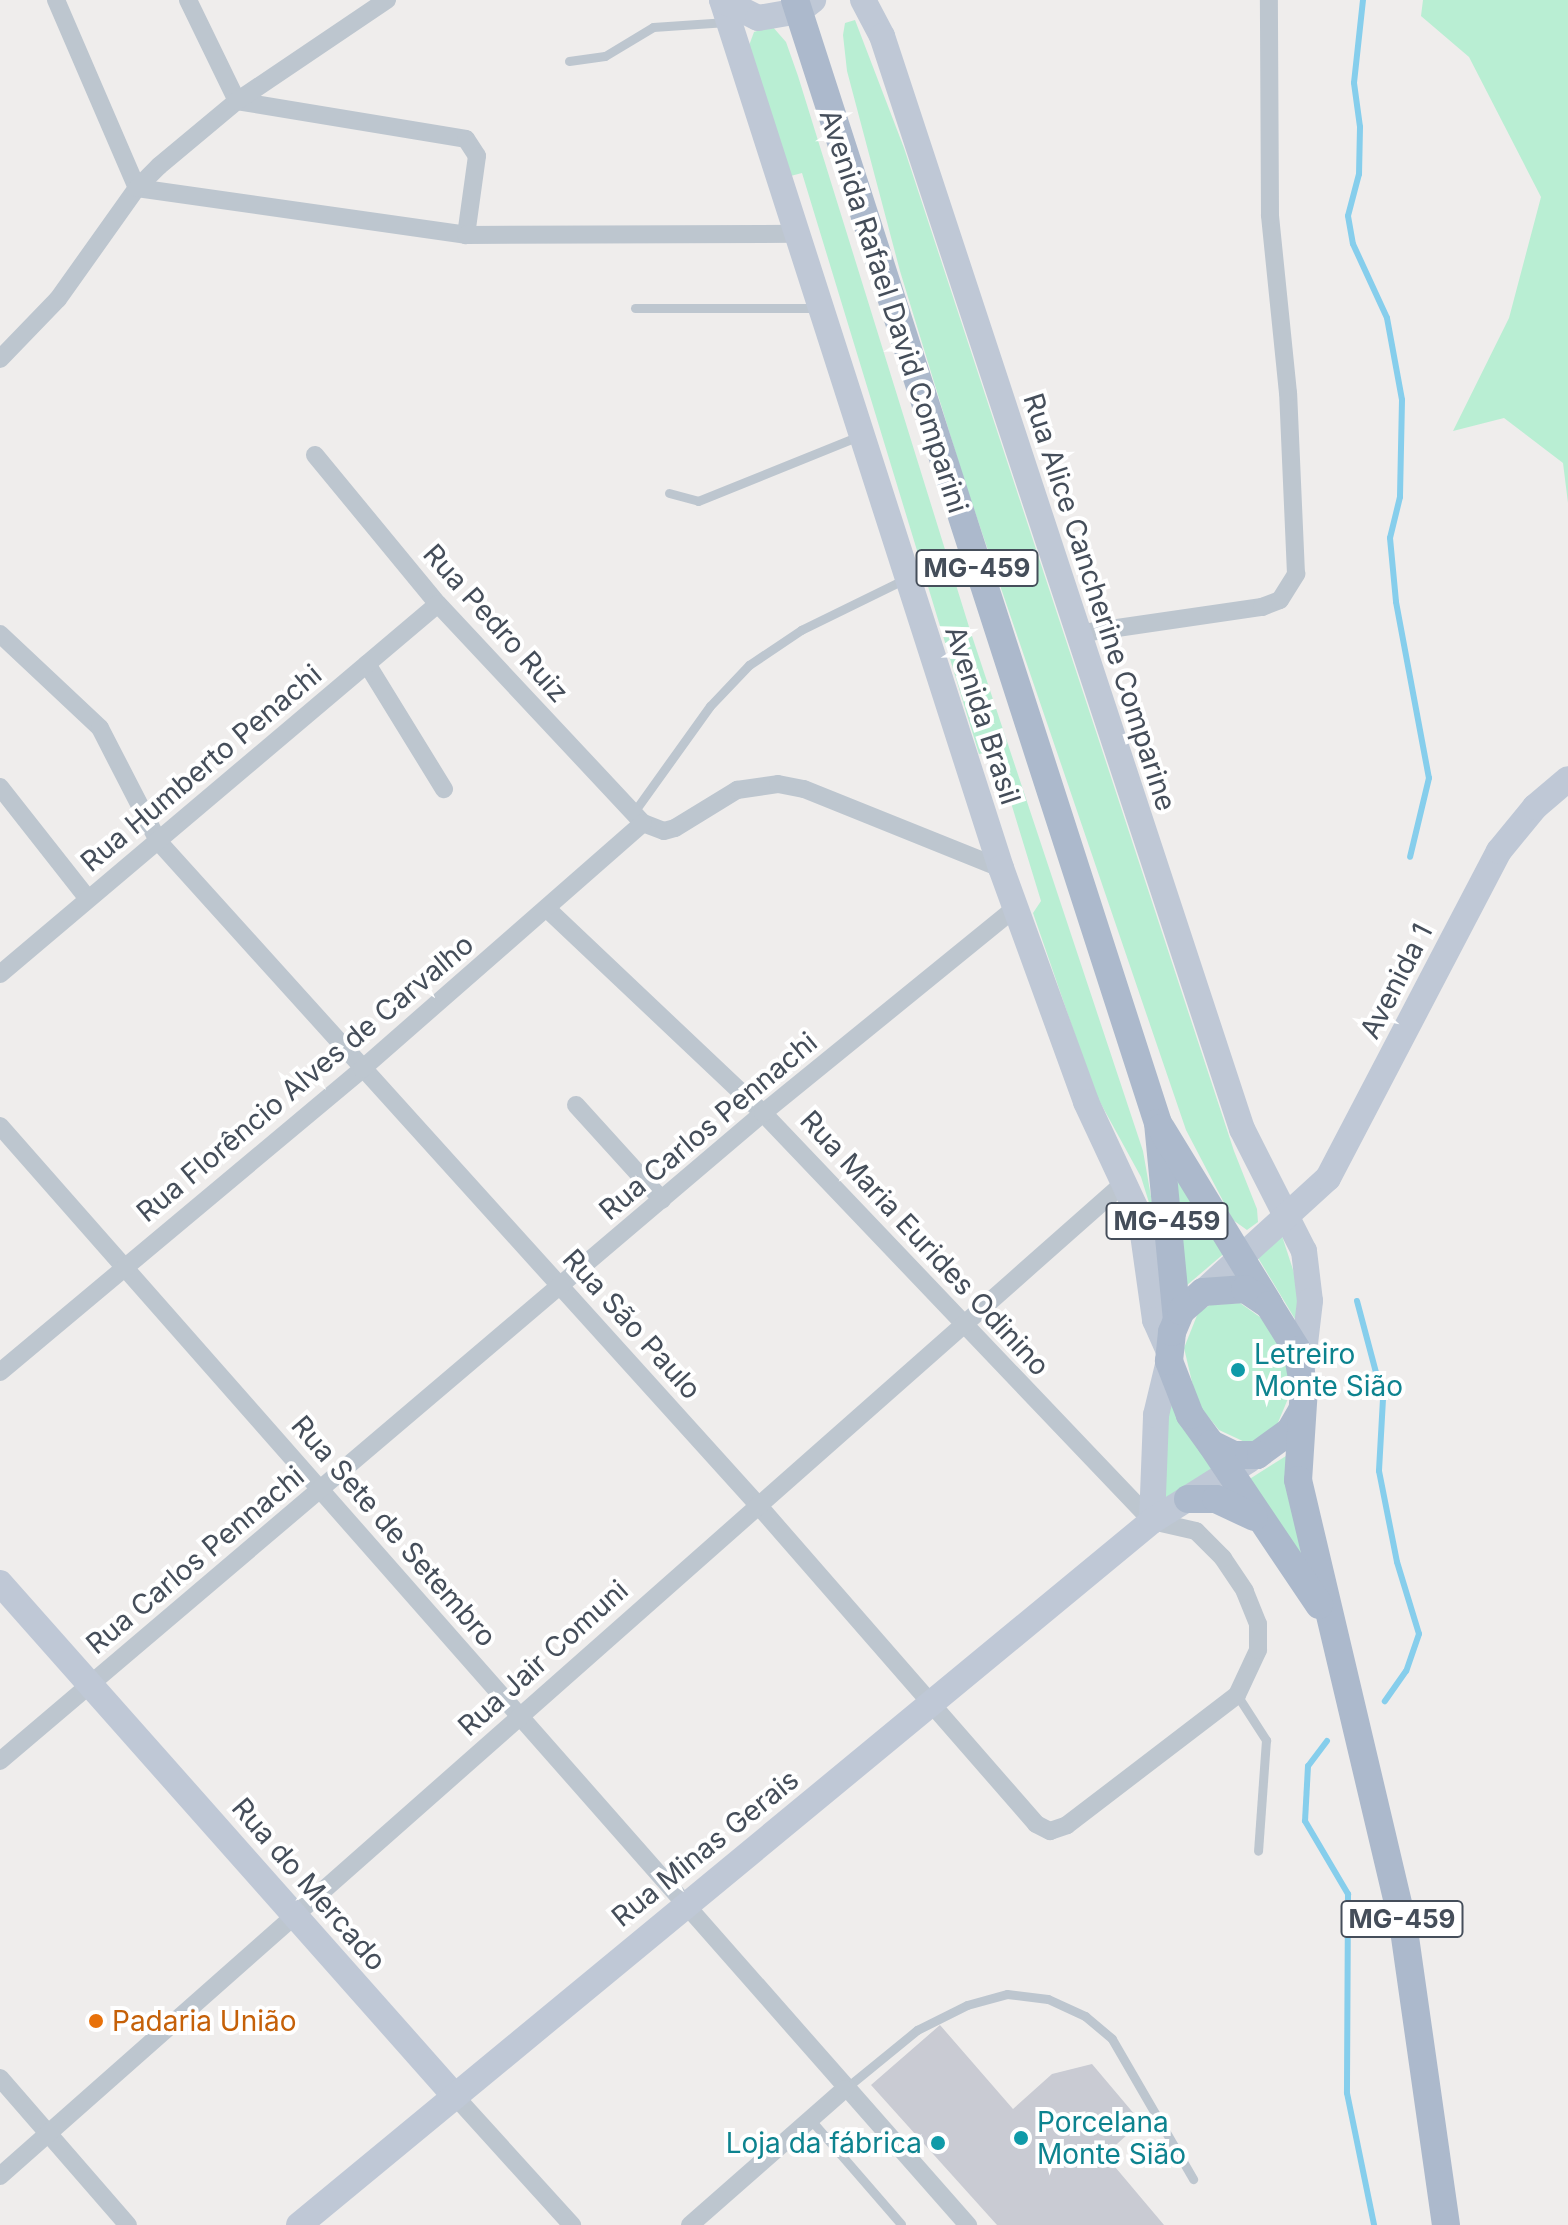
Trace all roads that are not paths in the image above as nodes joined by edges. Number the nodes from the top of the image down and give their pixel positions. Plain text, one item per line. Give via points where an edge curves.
1 (56, 0) edge
2 (188, 0) edge
3 (863, 0) edge
4 (1269, 0) edge
5 (381, 2) edge
6 (802, 4) edge
7 (724, 7) edge
8 (569, 61) dead end
9 (237, 101) junction
10 (137, 188) junction
11 (796, 234) junction
12 (466, 235) junction
13 (635, 308) dead end
14 (818, 308) junction
15 (0, 359) edge
16 (859, 436) junction
17 (315, 455) dead end
18 (669, 493) dead end
19 (905, 579) junction
20 (438, 604) junction
21 (0, 634) edge
22 (1076, 634) junction
23 (367, 664) junction
24 (1568, 779) edge
25 (0, 787) edge
26 (444, 789) dead end
27 (639, 817) junction
28 (158, 841) junction
29 (1001, 868) junction
30 (88, 899) junction
31 (1015, 908) junction
32 (548, 910) junction
33 (0, 974) edge
34 (362, 1069) junction
35 (576, 1105) dead end
36 (763, 1113) junction
37 (1158, 1123) junction
38 (0, 1126) edge
39 (1124, 1183) junction
40 (662, 1200) junction
41 (1289, 1219) junction
42 (1241, 1255) junction
43 (124, 1266) junction
44 (561, 1288) junction
45 (1203, 1292) junction
46 (1269, 1305) junction
47 (1177, 1319) junction
48 (962, 1323) junction
49 (1169, 1356) junction
50 (1302, 1369) junction
51 (0, 1372) edge
52 (1301, 1412) junction
53 (1211, 1444) junction
54 (1257, 1455) junction
55 (1229, 1474) junction
56 (321, 1489) junction
57 (1188, 1499) junction
58 (758, 1505) junction
59 (1258, 1519) junction
60 (1152, 1521) junction
61 (0, 1583) edge
62 (1328, 1619) junction
63 (92, 1684) junction
64 (1237, 1695) junction
65 (931, 1704) junction
66 (521, 1716) junction
67 (0, 1761) edge
68 (1258, 1851) dead end
69 (686, 1905) junction
70 (293, 1917) junction
71 (0, 2078) edge
72 (845, 2089) junction
73 (454, 2095) junction
74 (810, 2119) junction
75 (48, 2133) junction
76 (0, 2176) edge
77 (1193, 2179) dead end
78 (961, 2223) edge
79 (901, 2224) edge
80 (128, 2225) edge
81 (299, 2225) edge
82 (572, 2225) edge
83 (690, 2225) edge
84 (1446, 2225) edge

1 - 10 street
2 - 9 street
3 - 22 street, Rua Alice Cancherine Comparine via 882,36
4 - 22 street via 1270,215 1288,393 1296,574 1280,600 1262,607
5 - 9 street
6 - 7 street, MG-459 via 758,18
6 - 37 main road, Avenida Rafael David Comparini / MG-459
7 - 8 lane via 653,27 605,56
7 - 11 street, Avenida Brasil
9 - 10 street
9 - 12 street via 466,139 477,156
10 - 12 street
10 - 15 street via 58,299
11 - 12 street
11 - 14 street, Avenida Brasil
13 - 14 lane
14 - 16 street, Avenida Brasil
16 - 18 lane via 698,501
16 - 19 street, Avenida Brasil
17 - 20 street, Rua Pedro Ruiz
19 - 27 lane via 801,630 749,665 710,706
19 - 29 street, Avenida Brasil
20 - 23 street, Rua Humberto Penachi
20 - 27 street, Rua Pedro Ruiz
21 - 28 street, Rua São Paulo via 100,728
22 - 41 street, Rua Alice Cancherine Comparine via 1242,1129
23 - 26 street
23 - 28 street, Rua Humberto Penachi
24 - 41 street, Avenida 1 via 1535,807 1499,851 1340,1161
25 - 30 street
27 - 29 street via 664,831 737,790 778,784 804,789
27 - 32 street, Rua Florêncio Alves de Carvalho
28 - 30 street, Rua Humberto Penachi
28 - 34 street, Rua São Paulo
29 - 31 street, Avenida Brasil
30 - 33 street, Rua Humberto Penachi
31 - 36 street, Rua Carlos Pennachi
31 - 39 street, Avenida Brasil via 1086,1102
32 - 34 street, Rua Florêncio Alves de Carvalho
32 - 36 street, Rua Maria Eurides Odinino
34 - 43 street, Rua Florêncio Alves de Carvalho
34 - 44 street, Rua São Paulo
35 - 40 street
36 - 40 street, Rua Carlos Pennachi
36 - 48 street, Rua Maria Eurides Odinino
37 - 42 main road, Avenida Rafael David Comparini / MG-459
37 - 47 main road, Avenida Rafael David Comparini / MG-459
38 - 43 street, Rua Sete de Setembro
39 - 48 street, Rua Jair Comuni
39 - 49 street, Avenida Brasil via 1141,1220 1152,1309
40 - 44 street, Rua Carlos Pennachi
41 - 42 street, Avenida 1
41 - 50 street, Rua Alice Cancherine Comparine via 1310,1280
42 - 45 street, Avenida 1
42 - 46 main road, Avenida Rafael David Comparini / MG-459
43 - 51 street, Rua Florêncio Alves de Carvalho
43 - 56 street, Rua Sete de Setembro
44 - 56 street, Rua Carlos Pennachi
44 - 58 street, Rua São Paulo
45 - 46 main road via 1245,1289
45 - 47 main road
46 - 50 main road, Avenida Rafael David Comparini / MG-459
47 - 49 main road, Avenida Rafael David Comparini / MG-459
48 - 58 street, Rua Jair Comuni
48 - 60 street, Rua Maria Eurides Odinino
49 - 53 main road, Avenida Rafael David Comparini / MG-459 via 1190,1415
49 - 60 street via 1156,1415
50 - 52 main road, Avenida Rafael David Comparini / MG-459
52 - 54 main road via 1290,1431
52 - 62 main road, Avenida Rafael David Comparini / MG-459 via 1298,1480
53 - 54 main road via 1234,1455
53 - 55 main road, Avenida Rafael David Comparini / MG-459
54 - 55 street, Rua Minas Gerais
55 - 57 street, Rua Minas Gerais
55 - 59 main road, Avenida Rafael David Comparini / MG-459
56 - 63 street, Rua Carlos Pennachi
56 - 66 street, Rua Sete de Setembro
57 - 59 main road via 1216,1499
57 - 60 street, Rua Minas Gerais
58 - 65 street, Rua São Paulo
58 - 66 street, Rua Jair Comuni
59 - 62 main road, Avenida Rafael David Comparini / MG-459
60 - 64 street via 1196,1531 1245,1591 1258,1624 1258,1650
60 - 65 street, Rua Minas Gerais
61 - 63 street, Rua do Mercado
62 - 84 main road, Avenida Rafael David Comparini / MG-459 via 1404,1930
63 - 67 street, Rua Carlos Pennachi
63 - 70 street, Rua do Mercado
64 - 65 street, Rua São Paulo via 1067,1825 1050,1831 1036,1824
64 - 68 lane via 1266,1740
65 - 69 street, Rua Minas Gerais
66 - 69 street, Rua Sete de Setembro
66 - 70 street, Rua Jair Comuni
69 - 72 street, Rua Sete de Setembro
69 - 73 street, Rua Minas Gerais
70 - 73 street, Rua do Mercado
70 - 75 street, Rua Jair Comuni
71 - 75 street
72 - 74 street
72 - 77 lane via 917,2030 967,2005 1007,1994 1048,1999 1085,2016 1112,2039
72 - 78 street, Rua Sete de Setembro
73 - 81 street, Rua Minas Gerais
73 - 82 street, Rua do Mercado
74 - 79 lane
74 - 83 street
75 - 76 street, Rua Jair Comuni
75 - 80 street

